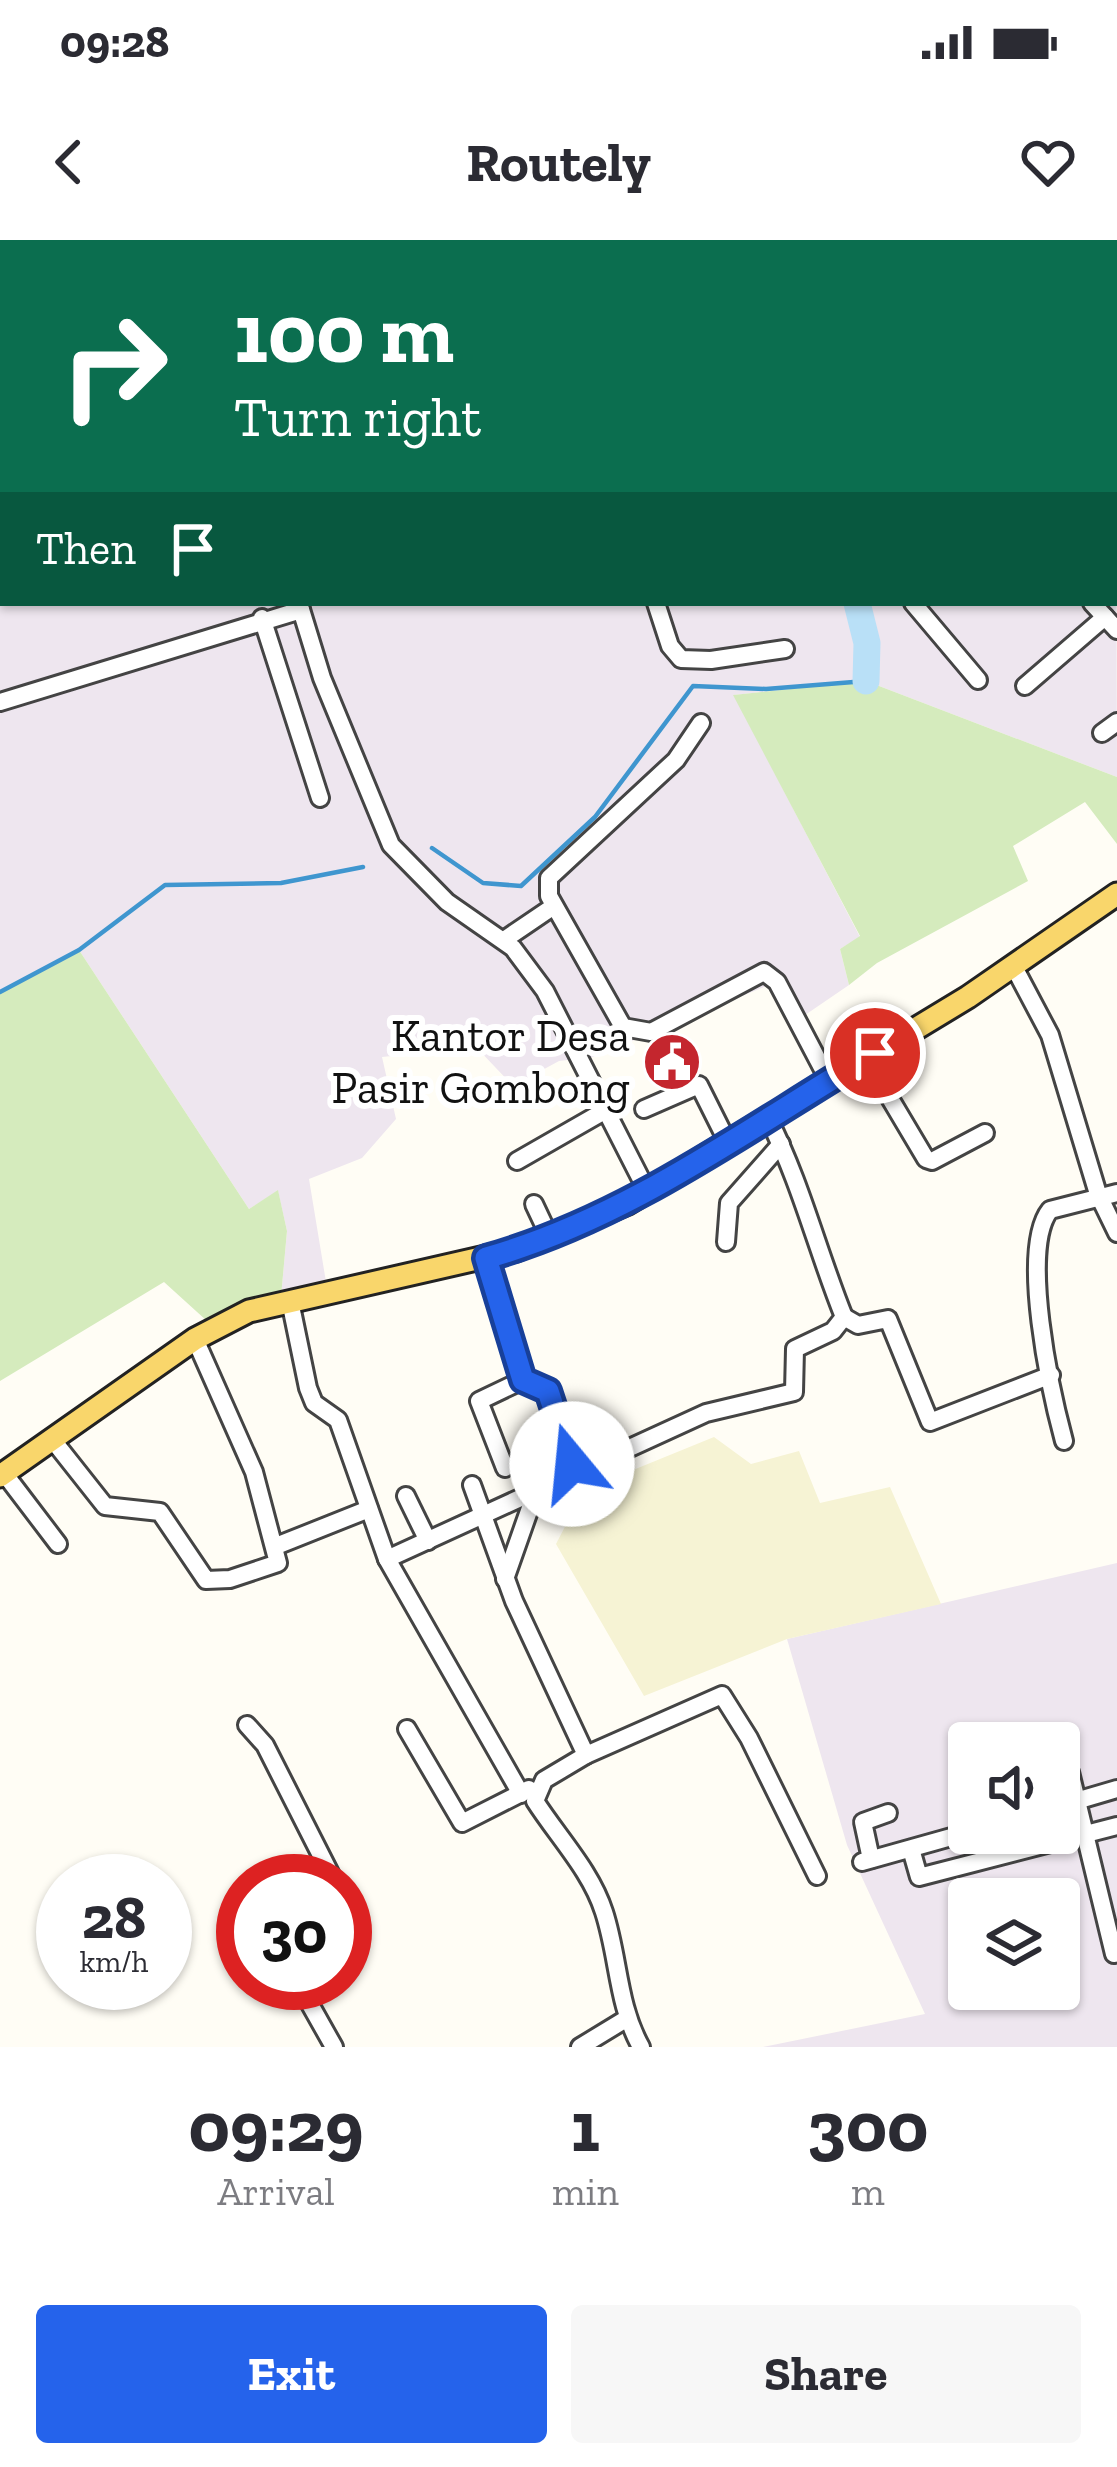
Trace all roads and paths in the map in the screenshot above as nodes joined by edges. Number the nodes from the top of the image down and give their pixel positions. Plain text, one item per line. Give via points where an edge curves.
1 (300, 606) edge
2 (657, 606) edge
3 (916, 606) edge
4 (1105, 617) edge
5 (262, 618) junction
6 (785, 649) dead end
7 (978, 680) dead end
8 (1025, 686) dead end
9 (0, 702) edge
10 (700, 723) dead end
11 (320, 798) dead end
12 (1117, 894) edge
13 (554, 906) junction
14 (504, 940) junction
15 (1014, 967) junction
16 (866, 1058) junction
17 (829, 1081) junction
18 (644, 1108) dead end
19 (605, 1110) junction
20 (768, 1118) junction
21 (985, 1133) dead end
22 (728, 1143) junction
23 (782, 1144) junction
24 (517, 1161) dead end
25 (646, 1191) junction
26 (1108, 1194) edge
27 (534, 1204) dead end
28 (1117, 1233) edge
29 (550, 1238) junction
30 (726, 1242) dead end
31 (486, 1258) junction
32 (290, 1301) junction
33 (844, 1317) junction
34 (195, 1339) junction
35 (1051, 1375) junction
36 (523, 1380) junction
37 (52, 1439) junction
38 (1064, 1441) dead end
39 (505, 1468) dead end
40 (574, 1471) junction
41 (2, 1474) edge
42 (472, 1485) dead end
43 (536, 1491) junction
44 (406, 1496) dead end
45 (369, 1509) junction
46 (482, 1517) junction
47 (428, 1541) junction
48 (58, 1544) dead end
49 (276, 1546) junction
50 (387, 1558) junction
51 (505, 1579) junction
52 (247, 1725) dead end
53 (407, 1729) dead end
54 (586, 1755) junction
55 (1117, 1789) edge
56 (528, 1793) junction
57 (1080, 1800) edge
58 (888, 1813) dead end
59 (1117, 1826) edge
60 (1080, 1830) edge
61 (1082, 1834) junction
62 (948, 1838) edge
63 (911, 1849) junction
64 (320, 1854) edge
65 (817, 1876) dead end
66 (1114, 1954) dead end
67 (313, 2010) edge
68 (626, 2019) junction
69 (584, 2046) edge
70 (334, 2047) edge
71 (641, 2047) edge

1 - 5 street
1 - 14 street via 391,845 447,902
2 - 6 street via 681,659
3 - 7 street
4 - 8 street
5 - 9 street
5 - 11 street
10 - 13 street via 676,760 549,878
12 - 15 main road
13 - 14 street
13 - 17 street via 623,1027 651,1031 764,972 777,982
14 - 19 street via 545,991
15 - 16 main road
15 - 26 street via 1051,1035
16 - 17 main road
16 - 21 street via 926,1159
17 - 20 main road
18 - 22 street via 699,1085
19 - 24 street
19 - 25 street
20 - 22 main road
20 - 23 street
22 - 25 main road
23 - 30 street via 729,1203
23 - 33 street
25 - 29 main road
26 - 28 street
26 - 35 street via 1050,1210 1039,1231
27 - 29 street
29 - 31 main road
31 - 32 main road
31 - 36 street
32 - 34 main road
32 - 45 street via 308,1388 338,1420
33 - 35 street via 858,1325 888,1319 930,1422
33 - 40 street via 795,1349 797,1387 788,1396 706,1413
34 - 37 main road
34 - 49 street via 254,1472
35 - 38 street
36 - 39 street via 478,1401
36 - 40 street via 548,1391
37 - 41 main road
37 - 49 street via 105,1506 160,1512 206,1580 278,1563
40 - 43 street
41 - 48 street
42 - 46 street
43 - 46 street
43 - 51 street
44 - 47 street
45 - 49 street
45 - 50 street
46 - 47 street
46 - 51 street
47 - 50 street
50 - 56 street
51 - 54 street
52 - 64 street
53 - 56 street via 462,1823
54 - 56 street
54 - 65 street via 722,1695
55 - 57 street
56 - 68 street via 605,1914
58 - 63 street via 863,1822 867,1860
59 - 61 street
60 - 61 street
61 - 63 street via 919,1877
61 - 66 street
62 - 63 street
67 - 70 street
68 - 69 street
68 - 71 street

